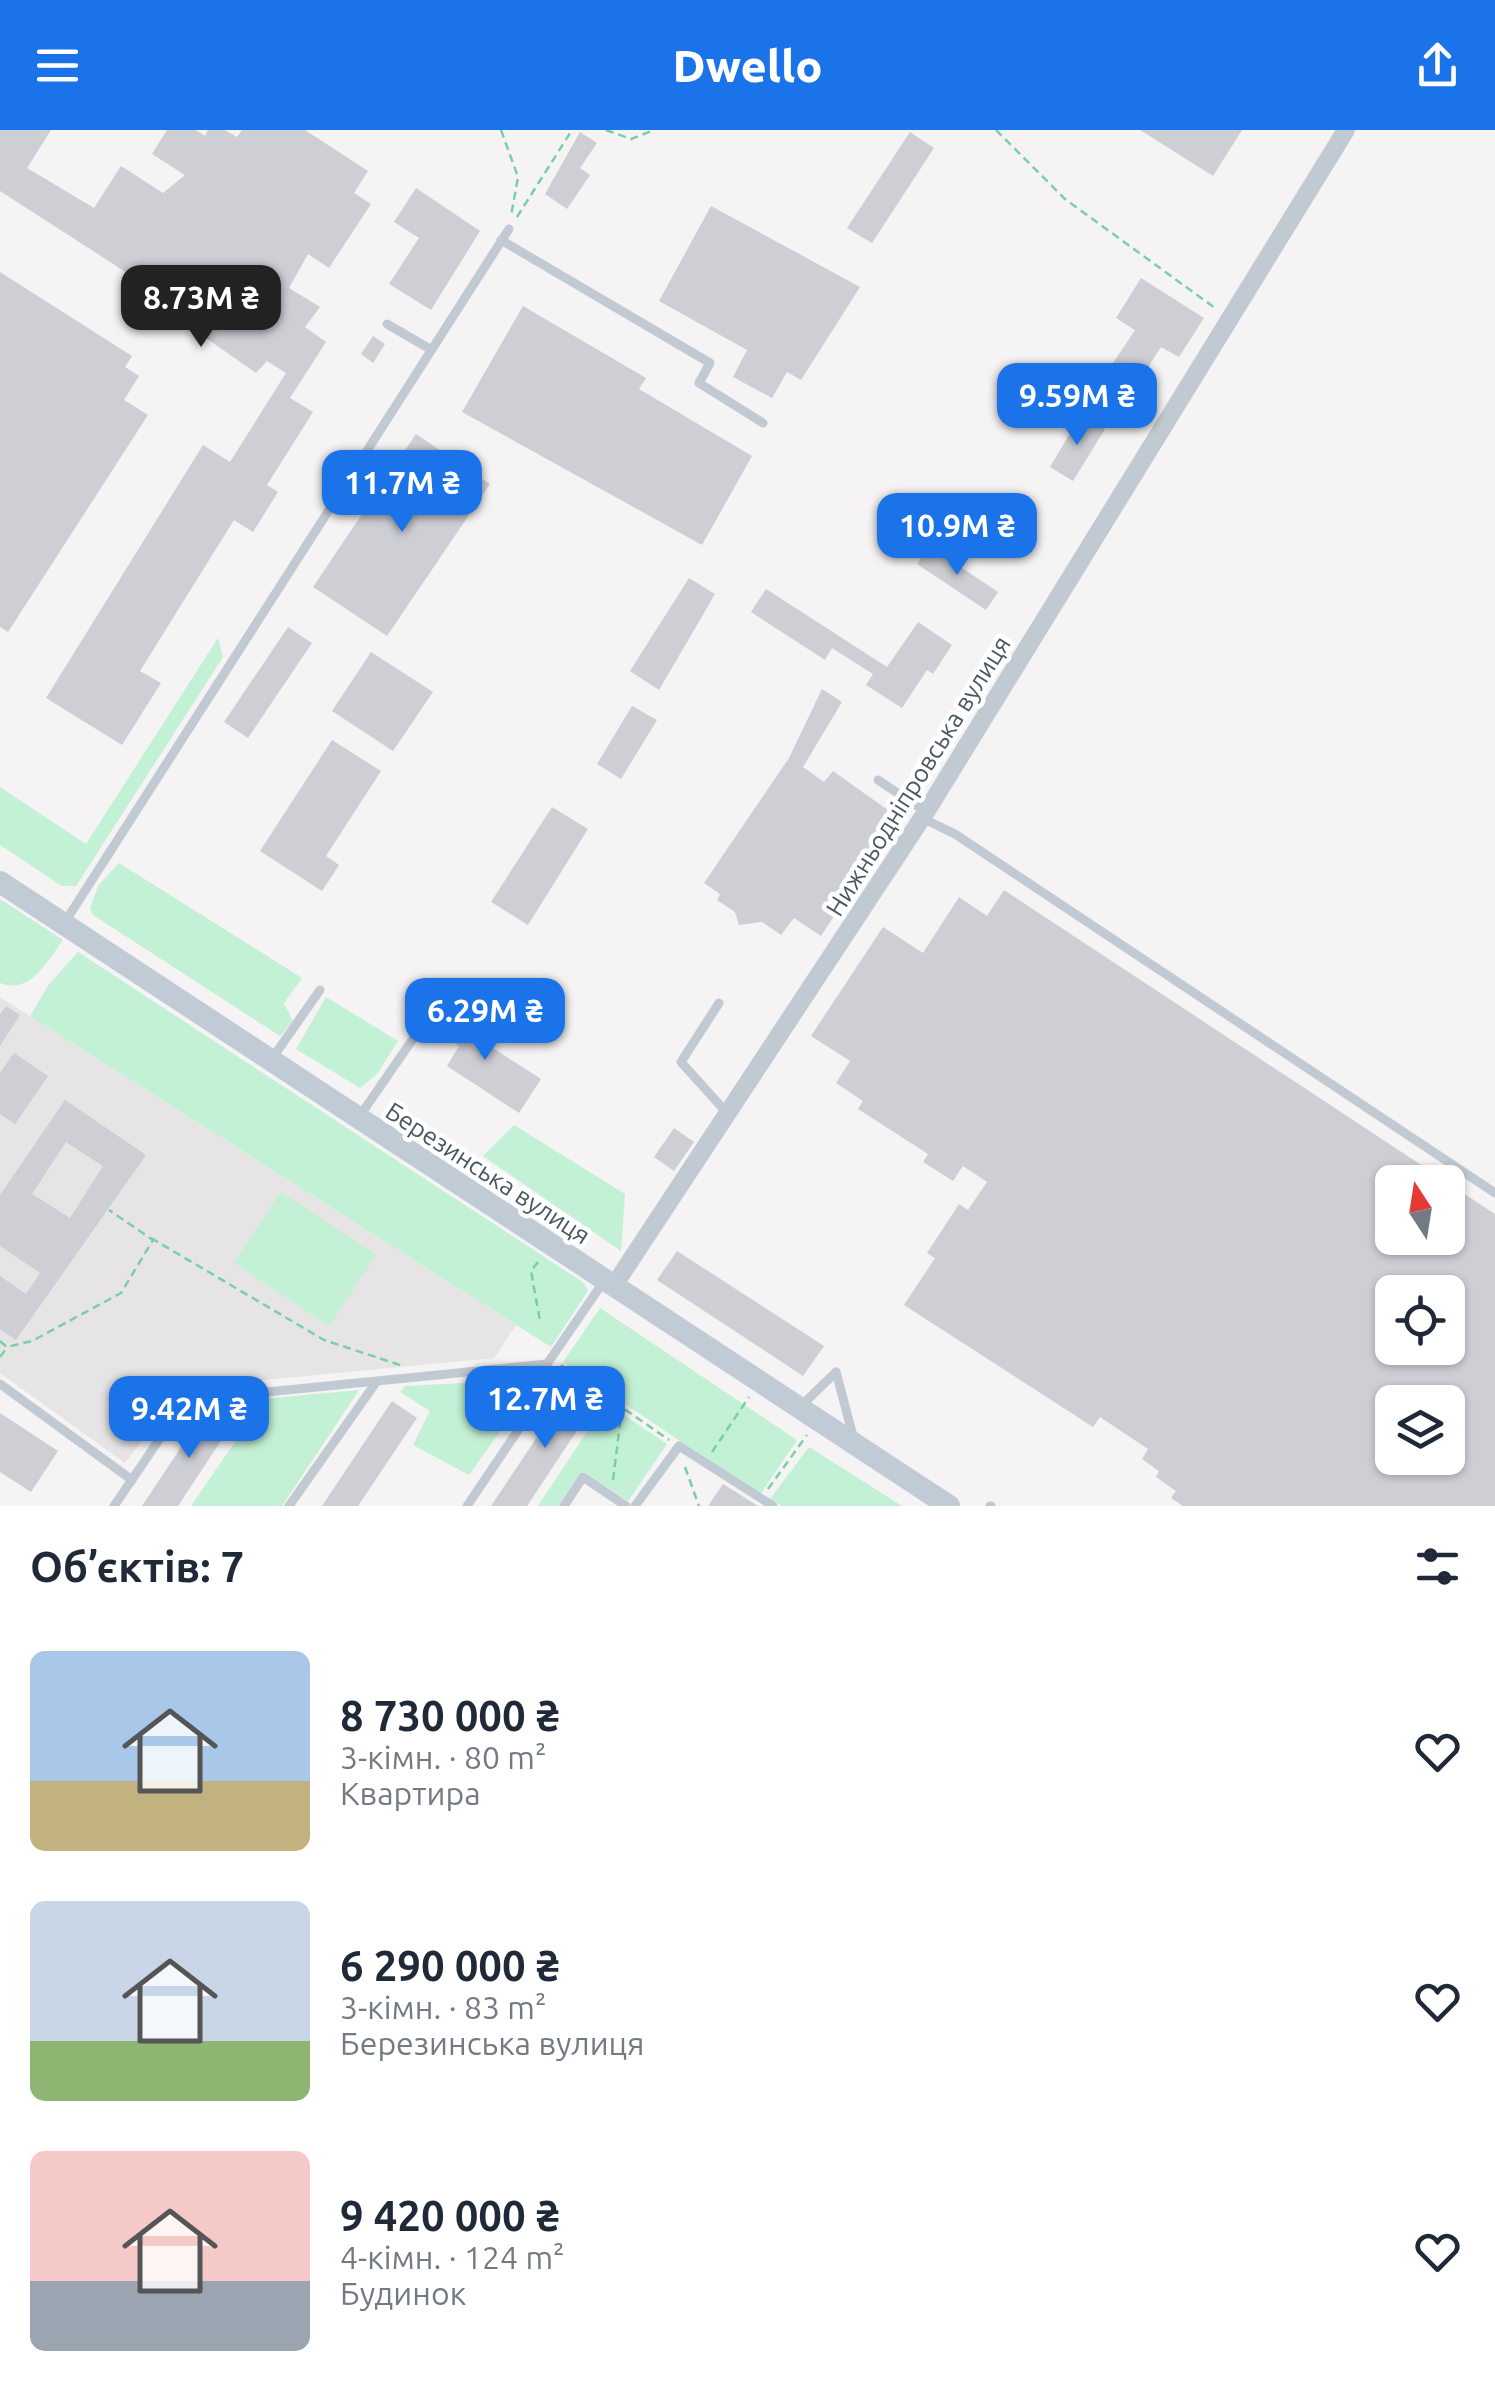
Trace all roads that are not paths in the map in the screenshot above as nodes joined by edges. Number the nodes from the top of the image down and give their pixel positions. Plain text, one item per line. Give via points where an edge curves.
1 (1346, 130) edge
2 (508, 229) road end
3 (501, 240) junction
4 (388, 324) dead end
5 (430, 349) junction
6 (762, 423) dead end
7 (878, 780) dead end
8 (924, 815) junction
9 (0, 882) edge
10 (64, 924) junction
11 (320, 990) dead end
12 (718, 1003) dead end
13 (424, 1023) dead end
14 (270, 1062) junction
15 (729, 1115) junction
16 (358, 1120) junction
17 (1495, 1193) edge
18 (608, 1284) junction
19 (549, 1361) junction
20 (377, 1381) junction
21 (0, 1384) edge
22 (808, 1413) junction
23 (860, 1447) junction
24 (132, 1480) junction
25 (114, 1506) edge
26 (289, 1506) edge
27 (467, 1506) edge
28 (564, 1506) edge
29 (626, 1506) edge
30 (634, 1506) edge
31 (773, 1506) edge
32 (949, 1506) edge

1 - 8 street, Нижньодніпровська вулиця
2 - 3 lane
3 - 5 lane
3 - 6 lane via 710,364 699,383
4 - 5 lane
5 - 10 lane
7 - 8 lane
8 - 15 street, Нижньодніпровська вулиця
8 - 17 lane
9 - 10 street, Березинська вулиця
10 - 14 street, Березинська вулиця
11 - 14 lane
12 - 15 lane via 681,1062
13 - 16 lane
14 - 16 street, Березинська вулиця
15 - 18 street, Нижньодніпровська вулиця
16 - 18 street, Березинська вулиця
18 - 19 lane
18 - 22 street, Березинська вулиця
19 - 20 lane
19 - 27 lane via 552,1380
20 - 24 lane via 186,1400
20 - 26 lane
21 - 24 lane
22 - 23 street, Березинська вулиця
22 - 23 lane via 836,1372 848,1430
23 - 32 street, Березинська вулиця
24 - 25 lane
28 - 29 lane via 584,1478
30 - 31 lane via 678,1446

